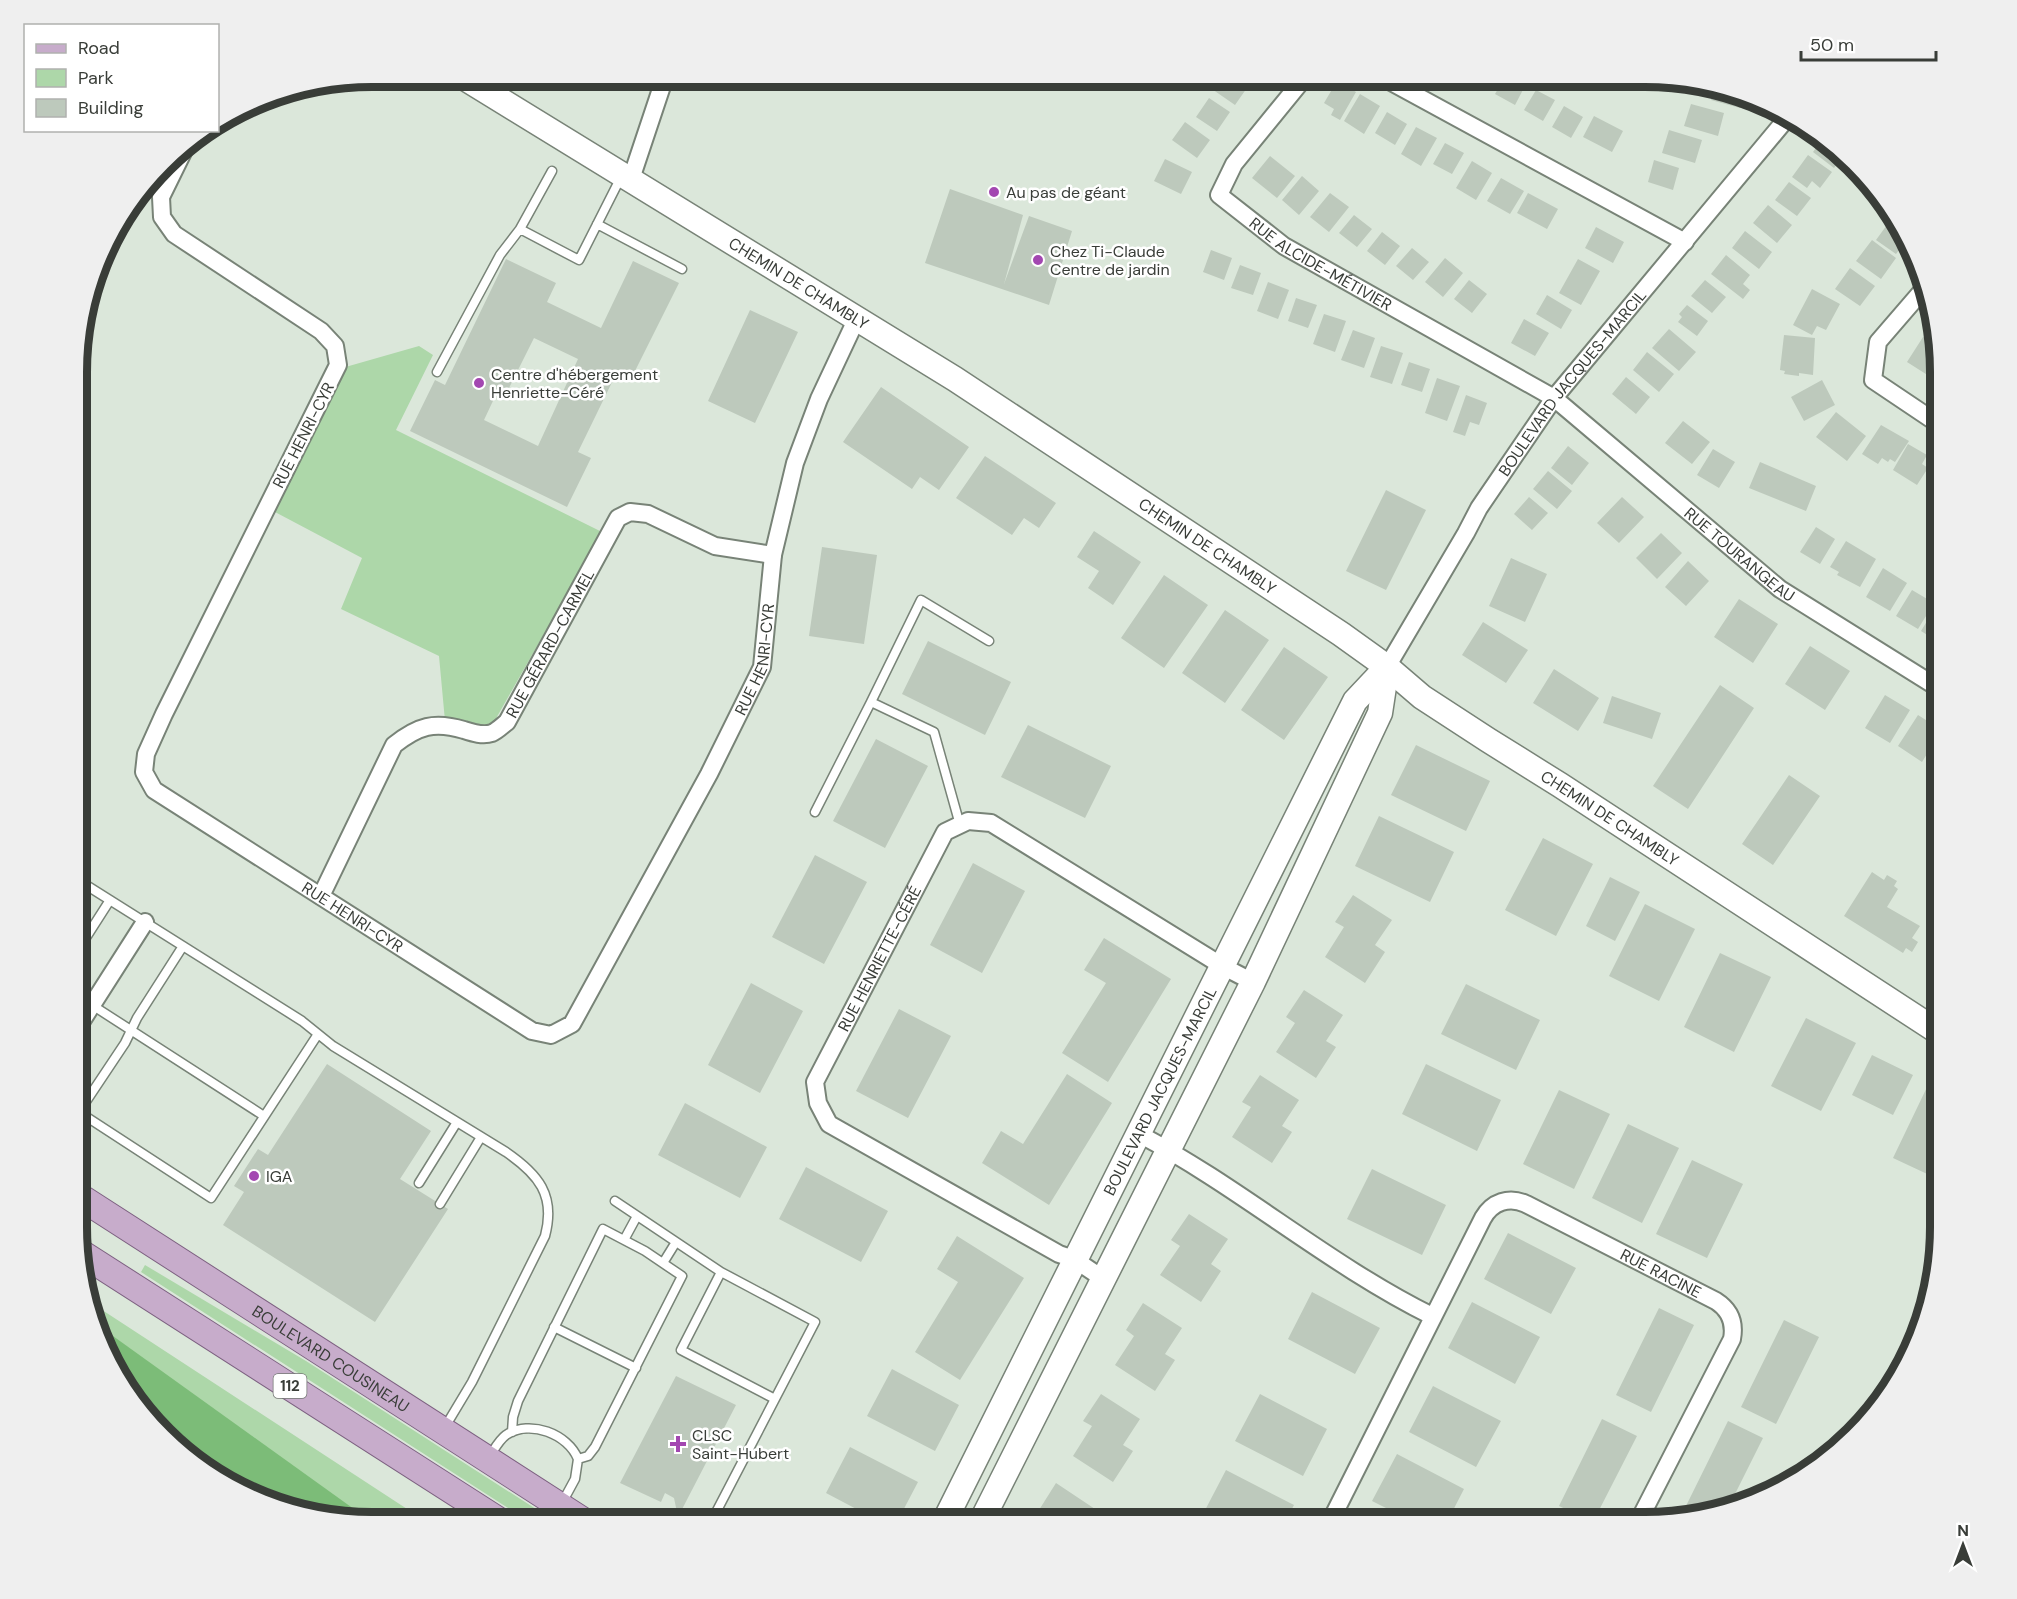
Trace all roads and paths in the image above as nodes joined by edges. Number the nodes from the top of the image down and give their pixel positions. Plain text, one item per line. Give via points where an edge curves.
1 (481, 87) edge
2 (661, 87) edge
3 (1297, 87) edge
4 (1400, 87) edge
5 (1783, 123) edge
6 (177, 164) edge
7 (552, 171) dead end
8 (627, 176) junction
9 (597, 224) junction
10 (520, 229) junction
11 (1685, 242) junction
12 (682, 269) dead end
13 (1919, 294) edge
14 (857, 318) junction
15 (437, 372) dead end
16 (1554, 398) junction
17 (1930, 418) edge
18 (773, 555) junction
19 (988, 641) dead end
20 (1387, 667) junction
21 (1930, 683) edge
22 (871, 702) junction
23 (815, 812) dead end
24 (960, 825) junction
25 (87, 886) edge
26 (321, 896) junction
27 (110, 900) junction
28 (145, 922) junction
29 (87, 936) edge
30 (183, 946) junction
31 (1224, 967) junction
32 (1253, 982) junction
33 (87, 1002) edge
34 (92, 1005) junction
35 (87, 1013) edge
36 (1930, 1026) edge
37 (131, 1030) junction
38 (318, 1034) junction
39 (87, 1100) edge
40 (264, 1116) junction
41 (87, 1117) edge
42 (457, 1122) junction
43 (1138, 1134) junction
44 (481, 1137) junction
45 (1167, 1149) junction
46 (419, 1183) dead end
47 (87, 1201) edge
48 (615, 1201) dead end
49 (440, 1204) dead end
50 (637, 1216) junction
51 (624, 1240) junction
52 (676, 1242) junction
53 (89, 1258) edge
54 (1074, 1259) junction
55 (663, 1263) junction
56 (721, 1272) junction
57 (1102, 1278) junction
58 (1432, 1316) junction
59 (554, 1327) junction
60 (636, 1368) junction
61 (775, 1399) junction
62 (443, 1430) junction
63 (512, 1432) junction
64 (488, 1459) junction
65 (578, 1459) junction
66 (560, 1506) junction
67 (485, 1512) edge
68 (569, 1512) edge
69 (716, 1512) edge
70 (949, 1512) edge
71 (986, 1512) edge
72 (1335, 1512) edge
73 (1643, 1512) edge

1 - 8 street, CHEMIN DE CHAMBLY
2 - 8 street
3 - 16 street, RUE ALCIDE-MÉTIVIER via 1234,164 1219,195 1284,246
4 - 11 street
5 - 11 street, BOULEVARD JACQUES-MARCIL
6 - 26 street, RUE HENRI-CYR via 161,197 162,217 174,234 321,331 335,346 338,364 164,714 146,754 144,772 154,790
7 - 10 lane
8 - 9 lane
8 - 14 street, CHEMIN DE CHAMBLY
9 - 10 lane via 579,260
9 - 12 lane
10 - 15 lane via 500,255
11 - 16 street, BOULEVARD JACQUES-MARCIL
13 - 17 street via 1878,342 1873,380
14 - 18 street, RUE HENRI-CYR via 819,399 795,463
14 - 20 street, CHEMIN DE CHAMBLY
16 - 20 street, BOULEVARD JACQUES-MARCIL via 1479,507
16 - 21 street, RUE TOURANGEAU via 1780,589
18 - 26 street, RUE GÉRARD-CARMEL via 715,546 648,514 630,512 618,518 507,722 492,733 478,734 453,727 427,726 410,732 394,745
18 - 26 street, RUE HENRI-CYR via 762,667 709,774 572,1024 551,1035 532,1031
19 - 22 lane via 921,600
20 - 31 street, BOULEVARD JACQUES-MARCIL via 1355,701
20 - 32 street, BOULEVARD JACQUES-MARCIL via 1380,713
20 - 36 street, CHEMIN DE CHAMBLY via 1422,697
22 - 23 lane
22 - 24 lane via 934,732
24 - 31 street via 968,821 991,823
24 - 54 street, RUE HENRIETTE-CÉRÉ via 945,832 815,1082 818,1103 829,1124
25 - 27 lane
27 - 28 lane
27 - 29 lane
28 - 30 lane
28 - 34 street
30 - 37 lane
30 - 38 lane
31 - 32 street
31 - 43 street, BOULEVARD JACQUES-MARCIL
32 - 45 street, BOULEVARD JACQUES-MARCIL
33 - 34 lane
34 - 35 street
34 - 37 lane
37 - 39 lane
37 - 40 lane
38 - 40 lane
38 - 42 lane
40 - 41 lane via 211,1198
42 - 44 lane
42 - 46 lane
43 - 45 street
43 - 54 street, BOULEVARD JACQUES-MARCIL
44 - 49 lane
44 - 62 lane via 524,1164 535,1176 546,1197 548,1220 542,1243 472,1382
45 - 57 street, BOULEVARD JACQUES-MARCIL
45 - 58 street via 1388,1293
47 - 62 main road, BOULEVARD COUSINEAU
48 - 50 lane
50 - 51 lane
50 - 52 lane
51 - 55 lane
51 - 59 lane via 603,1229
52 - 55 lane
52 - 56 lane
53 - 67 main road, 112
54 - 57 street, RUE HENRIETTE-CÉRÉ
54 - 70 street, BOULEVARD JACQUES-MARCIL
55 - 60 lane via 682,1276
56 - 61 lane via 815,1322
56 - 61 lane via 681,1350
57 - 71 street, BOULEVARD JACQUES-MARCIL
58 - 72 street, RUE RACINE
58 - 73 street, RUE RACINE via 1486,1213 1499,1202 1510,1200 1526,1204 1725,1308 1733,1322 1732,1339
59 - 60 lane
59 - 63 lane via 518,1401
60 - 65 lane via 595,1447 588,1456
61 - 69 lane
62 - 64 main road, BOULEVARD COUSINEAU
63 - 64 lane via 502,1438
63 - 65 lane via 531,1429 551,1433 570,1445
64 - 66 main road, BOULEVARD COUSINEAU
65 - 66 lane via 575,1479
66 - 68 main road, BOULEVARD COUSINEAU

